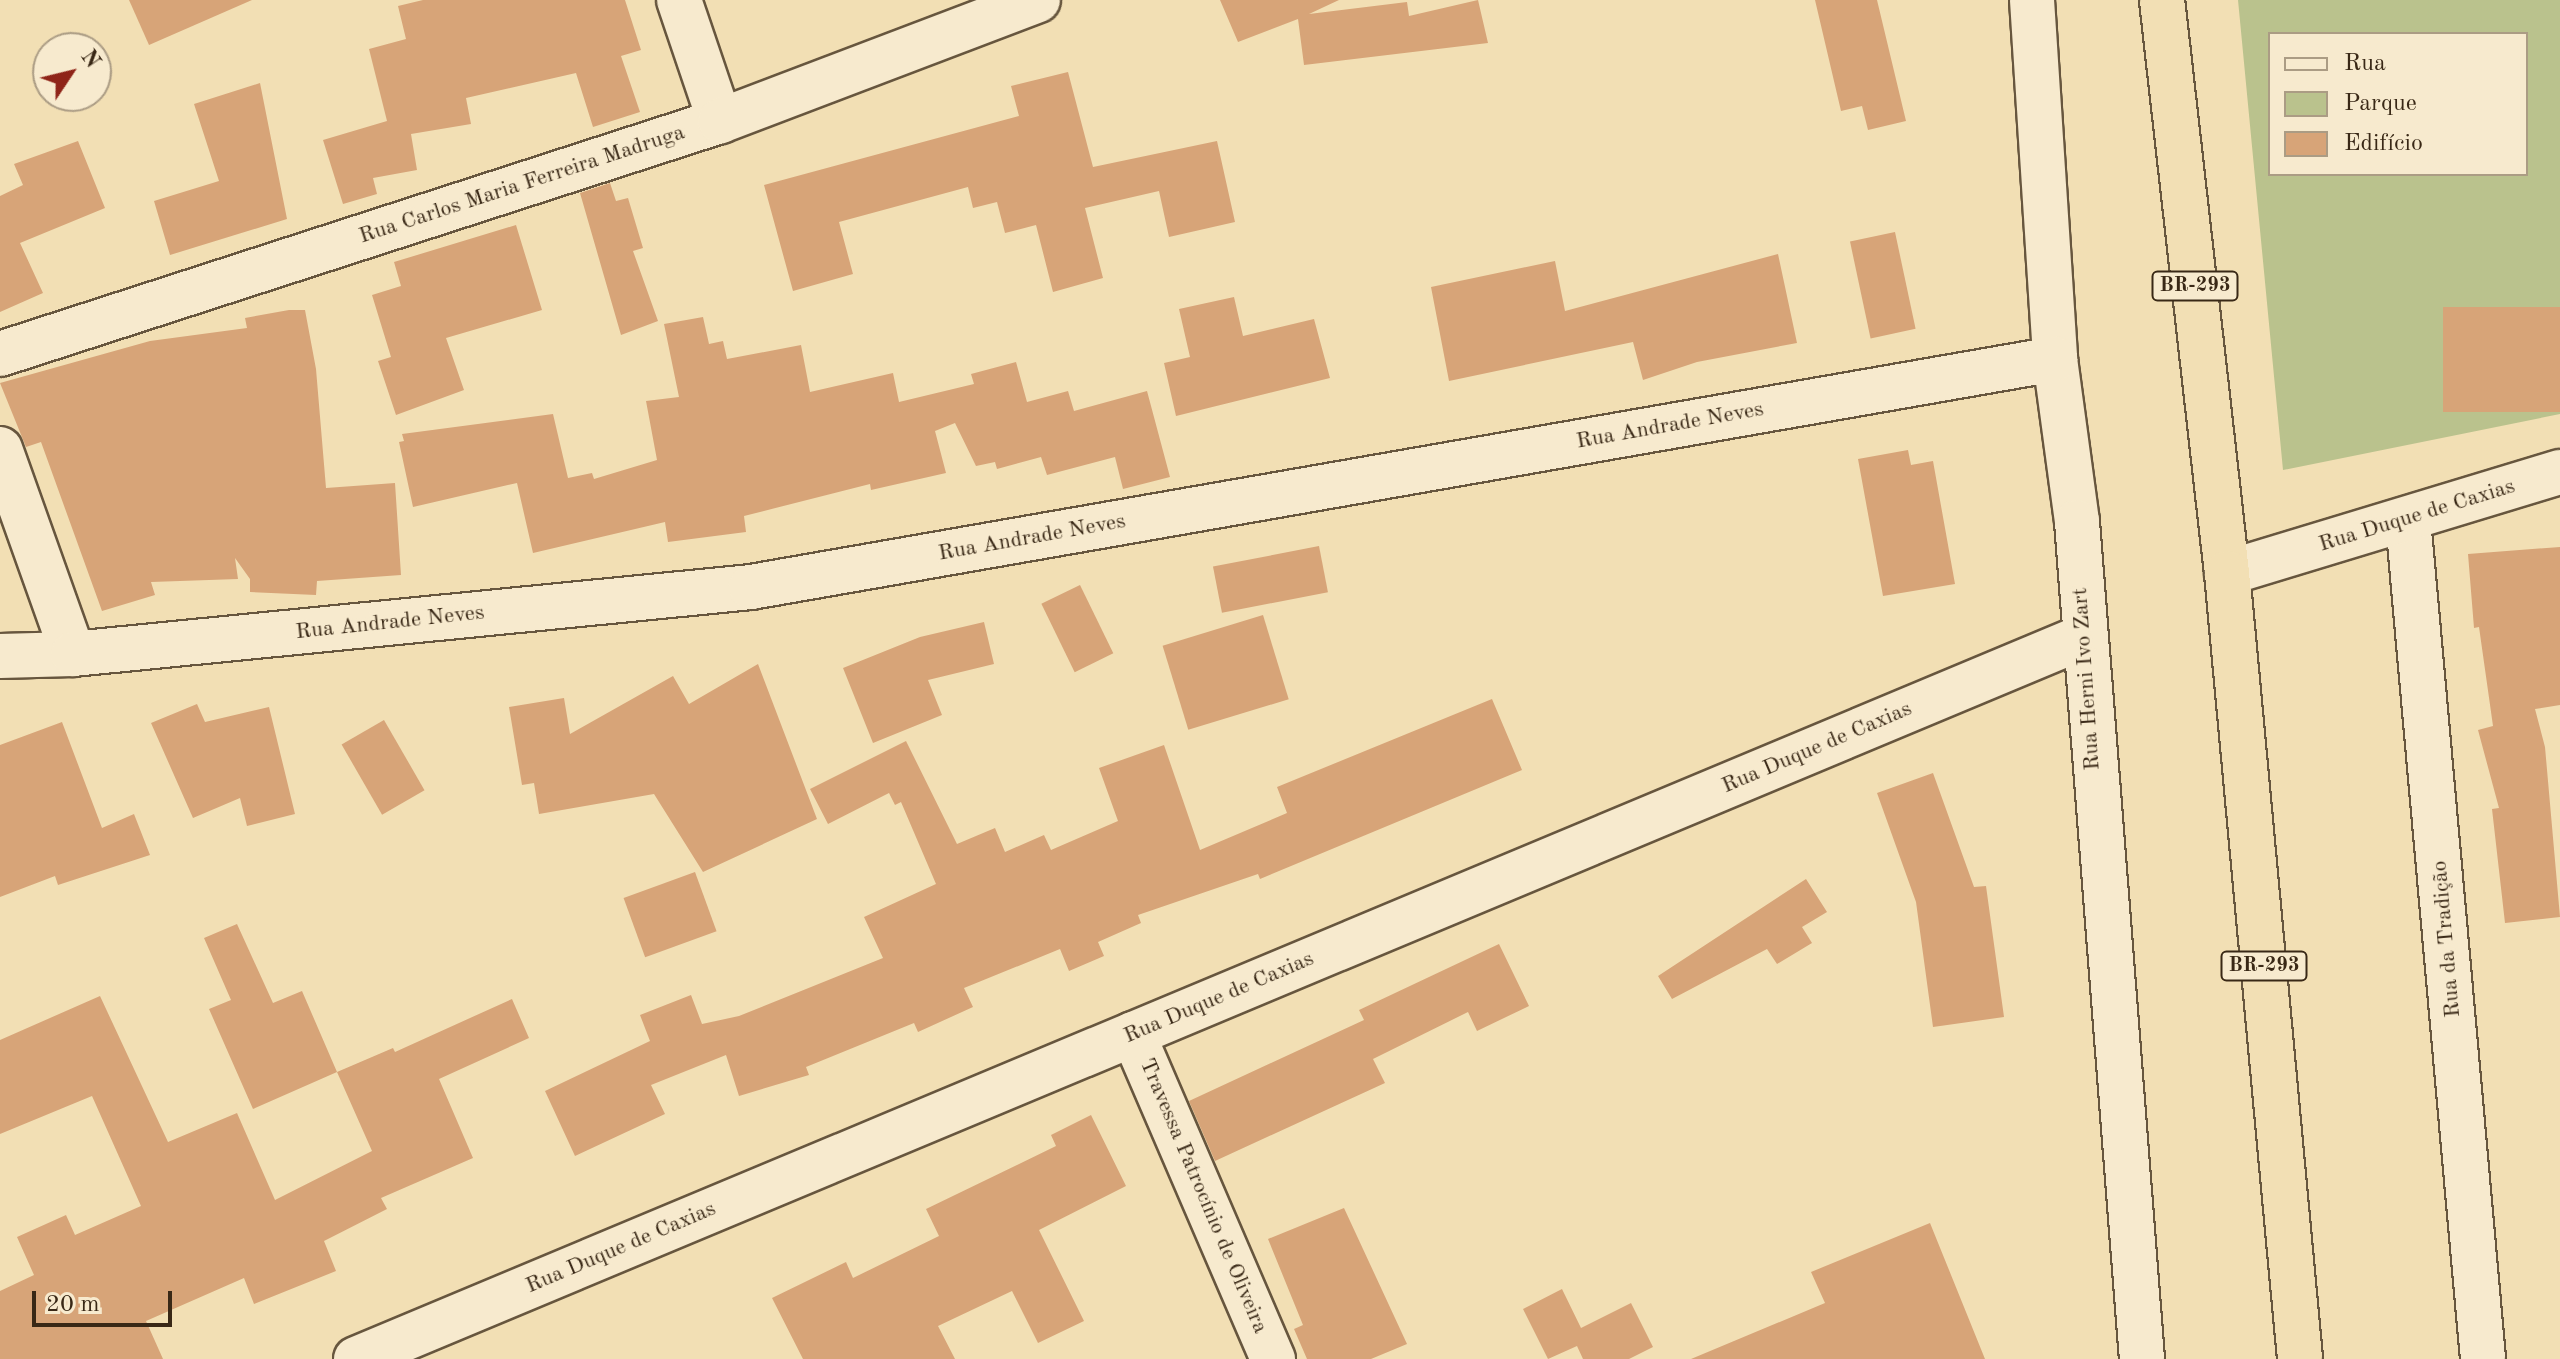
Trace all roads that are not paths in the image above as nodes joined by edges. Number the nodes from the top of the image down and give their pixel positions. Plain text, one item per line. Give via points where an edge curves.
1 (679, 0) edge
2 (1038, 0) edge
3 (2032, 0) edge
4 (2162, 0) edge
5 (720, 121) junction
6 (0, 354) edge
7 (2055, 359) junction
8 (0, 449) edge
9 (2560, 472) edge
10 (10, 497) edge
11 (2408, 520) junction
12 (2227, 573) junction
13 (2083, 637) junction
14 (73, 654) junction
15 (0, 656) edge
16 (1133, 1034) junction
17 (356, 1359) edge
18 (1273, 1359) edge
19 (2142, 1359) edge
20 (2300, 1359) edge
21 (2483, 1359) edge

1 - 5 street
2 - 5 street, Rua Carlos Maria Ferreira Madruga
3 - 7 street, Rua Herni Ivo Zart
4 - 12 highway, BR-293
5 - 6 street, Rua Carlos Maria Ferreira Madruga
7 - 13 street, Rua Herni Ivo Zart via 2077,522
7 - 14 street, Rua Andrade Neves via 751,587
8 - 10 street
9 - 11 street, Rua Duque de Caxias
10 - 14 street
11 - 12 street, Rua Duque de Caxias
11 - 21 street, Rua da Tradição
12 - 20 highway, BR-293
13 - 16 street, Rua Duque de Caxias
13 - 19 street, Rua Herni Ivo Zart
14 - 15 street, Rua Andrade Neves
16 - 17 street, Rua Duque de Caxias
16 - 18 street, Travessa Patrocínio de Oliveira

